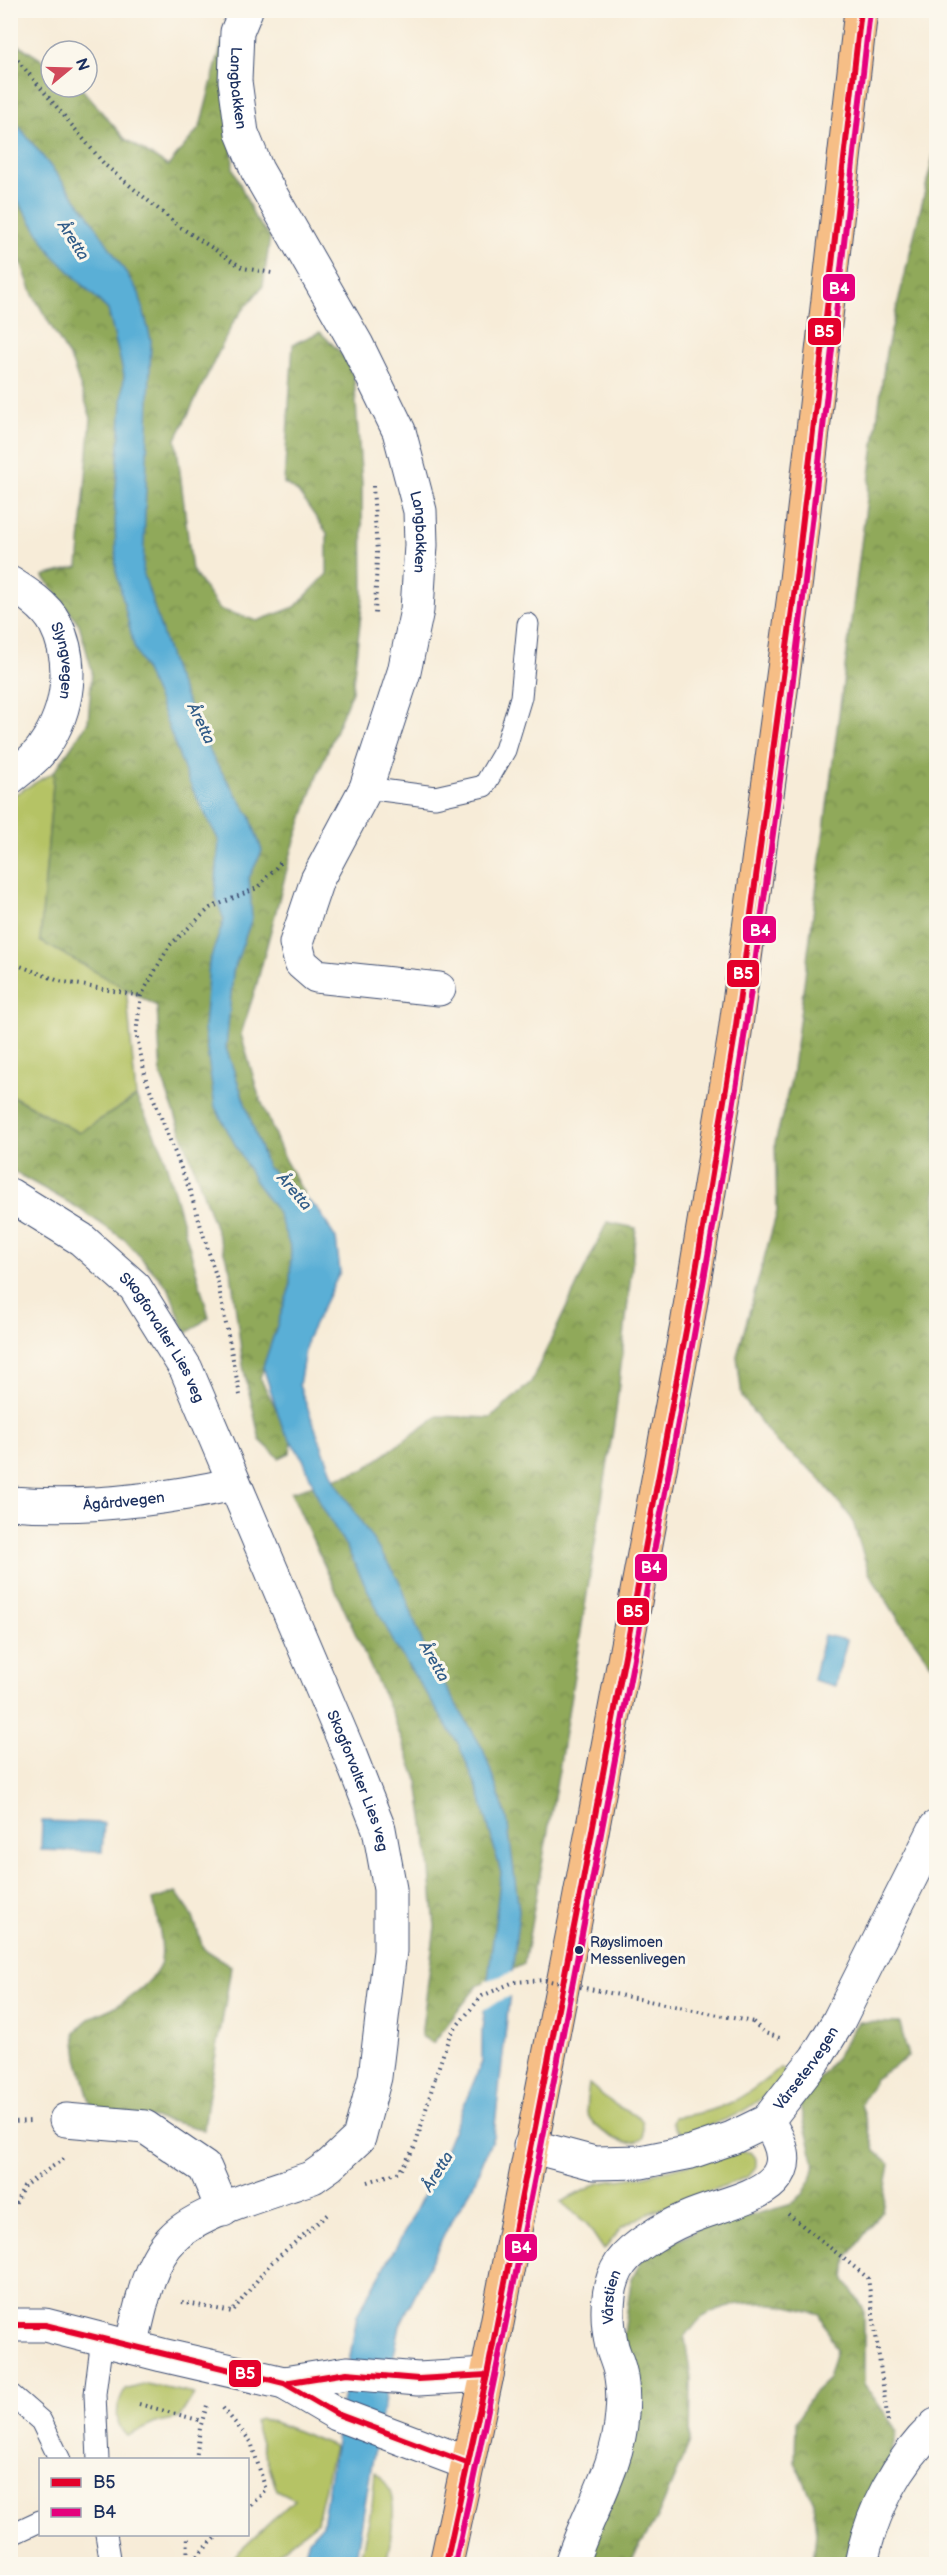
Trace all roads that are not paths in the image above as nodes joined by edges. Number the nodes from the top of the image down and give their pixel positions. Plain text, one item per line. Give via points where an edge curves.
1 (246, 10) edge
2 (861, 10) edge
3 (10, 583) edge
4 (528, 624) dead end
5 (10, 778) edge
6 (366, 788) junction
7 (440, 989) dead end
8 (10, 1195) edge
9 (234, 1484) junction
10 (10, 1503) edge
11 (936, 1827) edge
12 (66, 2120) road end
13 (767, 2121) junction
14 (530, 2146) junction
15 (223, 2210) junction
16 (10, 2325) edge
17 (116, 2343) junction
18 (487, 2375) junction
19 (284, 2382) junction
20 (10, 2394) edge
21 (936, 2425) edge
22 (59, 2458) edge
23 (98, 2458) edge
24 (467, 2463) junction
25 (39, 2521) edge
26 (10, 2535) edge
27 (106, 2536) edge
28 (111, 2565) edge
29 (446, 2565) edge
30 (571, 2565) edge
31 (861, 2565) edge

1 - 6 street, Langbakken via 237,32 235,81 242,133 257,170 357,345 399,431 420,511 417,610 404,672
2 - 14 main road via 796,580 734,1040 687,1325
3 - 5 street, Slyngvegen via 30,595 54,621 66,651 68,682 62,713 44,747
4 - 6 lane via 520,697 505,750 484,786 435,796
6 - 7 street, Langbakken via 317,880 296,943 301,963 316,976
8 - 9 street, Skogforvalter Lies veg via 81,1239 135,1287 186,1369
9 - 10 street, Ågårdvegen via 179,1496 116,1502
9 - 15 street, Skogforvalter Lies veg via 379,1829 390,1889 390,1951 375,2077 359,2138 313,2177
11 - 13 street, Vårsetervegen via 838,2022 816,2058
12 - 15 street via 145,2127 205,2168
13 - 14 street, Vårsetervegen via 691,2152 641,2162 594,2163
13 - 30 street, Vårstien via 778,2136 784,2160 779,2174 759,2192 685,2218 650,2238 622,2262 611,2284 608,2313 621,2377 622,2414 615,2454
14 - 18 main road
15 - 17 street, Skogforvalter Lies veg via 194,2221 173,2238
16 - 17 street via 45,2325
17 - 19 street
17 - 23 lane via 95,2394
18 - 19 street via 418,2379 347,2373
18 - 24 main road
19 - 24 street via 337,2414
20 - 22 lane via 41,2421
21 - 31 street via 893,2479 867,2534
24 - 29 main road
25 - 26 lane
27 - 28 lane

